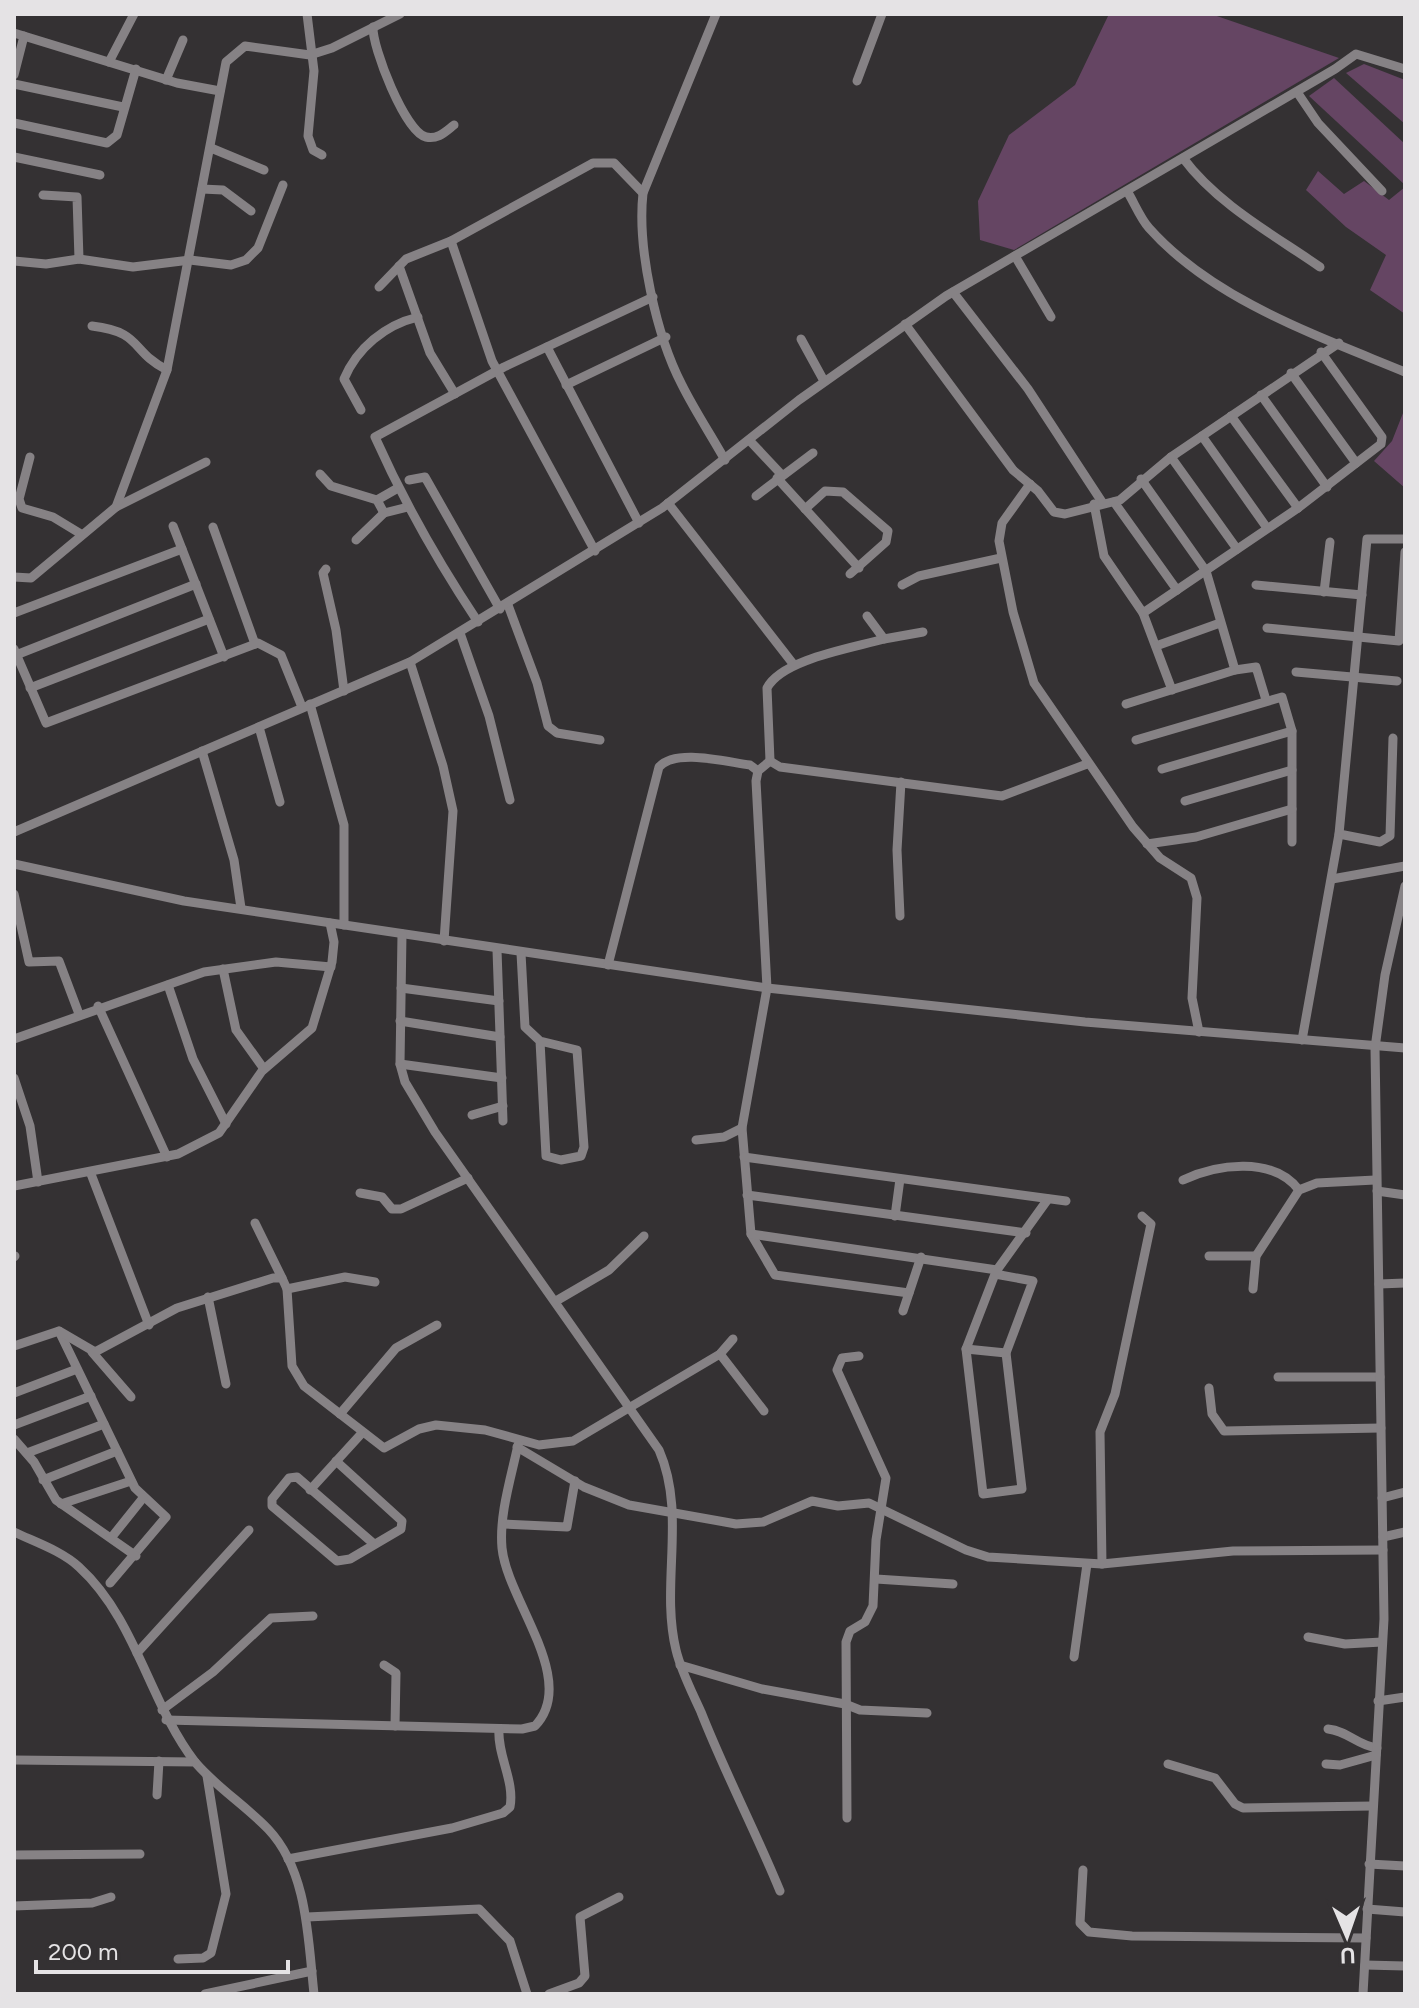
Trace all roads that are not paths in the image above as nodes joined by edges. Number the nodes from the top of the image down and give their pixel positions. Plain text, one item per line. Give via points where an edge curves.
1 (134, 14) edge
2 (307, 14) edge
3 (400, 14) edge
4 (716, 14) edge
5 (882, 14) edge
6 (373, 27) junction
7 (19, 35) edge
8 (183, 40) dead end
9 (310, 55) junction
10 (109, 62) junction
11 (136, 69) junction
12 (1405, 69) edge
13 (14, 75) edge
14 (166, 80) junction
15 (857, 81) dead end
16 (14, 84) edge
17 (220, 91) junction
18 (1297, 92) junction
19 (123, 107) junction
20 (14, 123) edge
21 (454, 125) dead end
22 (211, 148) junction
23 (322, 155) dead end
24 (14, 157) edge
25 (1183, 158) junction
26 (264, 170) dead end
27 (100, 175) dead end
28 (283, 185) dead end
29 (202, 189) junction
30 (1127, 191) junction
31 (1382, 191) dead end
32 (643, 193) junction
33 (43, 195) dead end
34 (251, 211) dead end
35 (451, 241) junction
36 (1015, 256) junction
37 (79, 259) junction
38 (190, 260) junction
39 (14, 261) edge
40 (399, 266) junction
41 (1320, 267) dead end
42 (379, 287) dead end
43 (953, 292) junction
44 (653, 297) junction
45 (418, 317) junction
46 (1051, 317) dead end
47 (905, 324) junction
48 (92, 326) dead end
49 (666, 337) junction
50 (801, 339) dead end
51 (1339, 343) junction
52 (547, 347) junction
53 (1321, 352) junction
54 (167, 370) junction
55 (497, 371) junction
56 (1405, 372) edge
57 (1291, 373) junction
58 (824, 381) junction
59 (566, 385) junction
60 (455, 394) junction
61 (1261, 395) junction
62 (361, 410) dead end
63 (1231, 416) junction
64 (1202, 436) junction
65 (750, 441) junction
66 (813, 453) dead end
67 (30, 457) dead end
68 (1171, 457) junction
69 (725, 460) junction
70 (206, 462) dead end
71 (1356, 463) junction
72 (320, 474) dead end
73 (779, 476) junction
74 (1141, 479) junction
75 (409, 480) dead end
76 (1030, 484) junction
77 (1327, 487) junction
78 (398, 488) junction
79 (756, 496) dead end
80 (377, 500) junction
81 (1114, 502) junction
82 (668, 503) junction
83 (1098, 503) junction
84 (116, 507) junction
85 (408, 507) junction
86 (1298, 508) junction
87 (805, 509) junction
88 (384, 513) junction
89 (639, 523) junction
90 (173, 526) dead end
91 (213, 527) dead end
92 (1267, 528) junction
93 (81, 534) junction
94 (1405, 539) edge
95 (356, 540) dead end
96 (1330, 542) dead end
97 (182, 549) junction
98 (1237, 549) junction
99 (595, 551) junction
100 (1405, 552) edge
101 (1001, 558) junction
102 (326, 569) dead end
103 (1206, 571) junction
104 (14, 577) edge
105 (1404, 578) edge
106 (196, 584) junction
107 (902, 585) dead end
108 (1256, 585) dead end
109 (1177, 590) junction
110 (1324, 592) junction
111 (1362, 595) junction
112 (14, 607) edge
113 (504, 607) junction
114 (25, 609) junction
115 (14, 613) edge
116 (1143, 613) junction
117 (867, 616) dead end
118 (209, 619) junction
119 (478, 622) junction
120 (1220, 623) junction
121 (1267, 628) dead end
122 (923, 632) dead end
123 (460, 633) junction
124 (1359, 636) junction
125 (884, 639) junction
126 (255, 644) junction
127 (1156, 646) junction
128 (15, 652) edge
129 (224, 657) junction
130 (410, 662) junction
131 (794, 665) junction
132 (1235, 670) junction
133 (1296, 672) dead end
134 (1355, 676) junction
135 (1397, 681) dead end
136 (30, 688) junction
137 (1172, 690) junction
138 (344, 691) junction
139 (1266, 700) junction
140 (1126, 704) dead end
141 (306, 706) junction
142 (259, 727) junction
143 (1292, 731) junction
144 (1393, 738) dead end
145 (600, 740) dead end
146 (1136, 740) dead end
147 (202, 751) junction
148 (770, 761) junction
149 (1087, 764) junction
150 (1162, 769) dead end
151 (1292, 770) junction
152 (758, 771) junction
153 (901, 782) junction
154 (510, 800) dead end
155 (1185, 801) dead end
156 (280, 802) dead end
157 (1292, 809) junction
158 (14, 832) edge
159 (1339, 834) junction
160 (1292, 842) dead end
161 (1147, 844) junction
162 (14, 864) edge
163 (1405, 866) edge
164 (1332, 879) junction
165 (1405, 886) edge
166 (14, 894) edge
167 (241, 908) junction
168 (900, 916) dead end
169 (330, 923) junction
170 (344, 925) junction
171 (402, 934) junction
172 (444, 941) junction
173 (497, 950) junction
174 (521, 953) junction
175 (608, 965) junction
176 (331, 967) junction
177 (223, 969) junction
178 (168, 985) junction
179 (401, 988) junction
180 (767, 988) junction
181 (499, 1001) junction
182 (98, 1006) junction
183 (79, 1014) junction
184 (400, 1021) junction
185 (1199, 1032) junction
186 (500, 1037) junction
187 (14, 1039) edge
188 (1302, 1040) junction
189 (540, 1041) junction
190 (1375, 1048) junction
191 (1405, 1048) edge
192 (400, 1064) junction
193 (264, 1069) junction
194 (14, 1078) edge
195 (502, 1078) junction
196 (503, 1106) junction
197 (472, 1115) dead end
198 (503, 1121) dead end
199 (226, 1124) junction
200 (742, 1128) junction
201 (696, 1140) dead end
202 (167, 1157) junction
203 (744, 1157) junction
204 (91, 1174) junction
205 (468, 1178) junction
206 (900, 1179) junction
207 (1183, 1180) dead end
208 (1375, 1180) junction
209 (38, 1182) junction
210 (14, 1186) edge
211 (1299, 1190) junction
212 (1377, 1191) junction
213 (360, 1193) dead end
214 (747, 1195) junction
215 (1405, 1195) edge
216 (1048, 1199) junction
217 (1066, 1201) dead end
218 (895, 1216) junction
219 (1142, 1216) dead end
220 (255, 1223) dead end
221 (1026, 1233) junction
222 (751, 1234) junction
223 (644, 1236) dead end
224 (1209, 1256) dead end
225 (1256, 1256) junction
226 (921, 1257) junction
227 (996, 1272) junction
228 (282, 1278) junction
229 (375, 1282) dead end
230 (1405, 1283) edge
231 (1379, 1284) junction
232 (287, 1289) junction
233 (1253, 1289) dead end
234 (909, 1293) junction
235 (208, 1297) junction
236 (556, 1301) junction
237 (903, 1311) dead end
238 (149, 1325) junction
239 (437, 1325) dead end
240 (59, 1331) junction
241 (733, 1339) dead end
242 (14, 1346) edge
243 (966, 1349) junction
244 (92, 1352) junction
245 (1006, 1353) junction
246 (720, 1354) junction
247 (859, 1356) dead end
248 (77, 1369) junction
249 (1278, 1377) dead end
250 (1380, 1377) junction
251 (226, 1384) dead end
252 (1209, 1388) dead end
253 (14, 1393) edge
254 (91, 1396) junction
255 (131, 1397) dead end
256 (630, 1406) junction
257 (764, 1411) dead end
258 (340, 1414) junction
259 (104, 1424) junction
260 (14, 1425) edge
261 (1381, 1428) junction
262 (362, 1433) junction
263 (14, 1439) edge
264 (518, 1445) junction
265 (117, 1451) junction
266 (27, 1453) junction
267 (336, 1461) junction
268 (43, 1480) junction
269 (131, 1481) junction
270 (575, 1481) junction
271 (310, 1490) junction
272 (1405, 1492) edge
273 (143, 1498) junction
274 (1382, 1498) junction
275 (61, 1504) junction
276 (882, 1507) junction
277 (673, 1515) junction
278 (503, 1524) junction
279 (249, 1530) dead end
280 (14, 1532) edge
281 (1405, 1532) edge
282 (1383, 1537) junction
283 (111, 1538) junction
284 (374, 1544) junction
285 (1383, 1550) junction
286 (136, 1556) junction
287 (1087, 1564) junction
288 (1102, 1564) junction
289 (876, 1579) junction
290 (110, 1583) dead end
291 (953, 1584) dead end
292 (313, 1616) dead end
293 (1308, 1637) dead end
294 (1382, 1642) junction
295 (137, 1653) junction
296 (1074, 1657) dead end
297 (384, 1665) dead end
298 (680, 1665) junction
299 (1405, 1697) edge
300 (1378, 1701) junction
301 (845, 1704) junction
302 (927, 1713) dead end
303 (164, 1715) junction
304 (395, 1726) junction
305 (499, 1729) junction
306 (1328, 1729) dead end
307 (1376, 1752) junction
308 (14, 1760) edge
309 (159, 1761) junction
310 (195, 1762) junction
311 (1168, 1764) dead end
312 (1326, 1764) dead end
313 (207, 1776) junction
314 (157, 1795) dead end
315 (1373, 1806) junction
316 (847, 1818) dead end
317 (140, 1854) dead end
318 (14, 1855) edge
319 (288, 1859) junction
320 (1369, 1864) junction
321 (1405, 1866) edge
322 (1083, 1870) dead end
323 (780, 1891) dead end
324 (111, 1897) dead end
325 (619, 1897) dead end
326 (14, 1906) edge
327 (1367, 1909) junction
328 (1405, 1912) edge
329 (307, 1917) junction
330 (1366, 1938) junction
331 (178, 1959) dead end
332 (1365, 1965) junction
333 (1405, 1966) edge
334 (312, 1971) junction
335 (205, 1994) edge
336 (314, 1994) edge
337 (527, 1994) edge
338 (549, 1994) edge
339 (1363, 1994) edge

1 - 10 street
2 - 9 street
3 - 6 street
4 - 32 street
5 - 15 street
6 - 9 street
6 - 21 street via 372,43 406,116 419,132 440,136
7 - 10 street
7 - 13 street
8 - 14 street
9 - 17 street via 245,46 226,62
9 - 23 street via 314,71 308,136 313,150
10 - 11 street
11 - 14 street
11 - 19 street
12 - 18 street via 1359,53
14 - 17 street
16 - 19 street
17 - 22 street
18 - 25 street
18 - 31 street via 1318,123
19 - 20 street via 117,135 107,143
22 - 26 street
22 - 29 street
24 - 27 street
25 - 30 street
25 - 41 street via 1234,207
28 - 38 street via 258,248 246,260 231,265
29 - 34 street via 223,190
29 - 38 street
30 - 36 street
30 - 51 street via 1147,226 1190,266 1303,329
32 - 35 street via 614,163 593,163
32 - 44 street via 641,218
33 - 37 street via 77,197
35 - 40 street via 422,249
35 - 55 street
36 - 43 street
36 - 46 street
37 - 38 street via 133,267
37 - 39 street
38 - 54 street
40 - 42 street
40 - 45 street
43 - 47 street
43 - 83 street via 1028,389
44 - 49 street
44 - 52 street
45 - 60 street via 430,353
45 - 62 street via 386,329 351,362 344,379
47 - 58 street
47 - 76 street via 1013,470
48 - 54 street via 128,334 153,363
49 - 59 street
49 - 69 street via 681,383
50 - 58 street
51 - 53 street
51 - 56 street
52 - 55 street
52 - 59 street
53 - 57 street
53 - 71 street via 1382,437 1381,444
54 - 84 street
55 - 60 street
55 - 99 street
57 - 61 street
57 - 71 street
58 - 65 street
59 - 89 street
60 - 78 street via 375,437
61 - 63 street
61 - 77 street
63 - 64 street
63 - 86 street
64 - 68 street
64 - 92 street
65 - 69 street
65 - 73 street
66 - 73 street
67 - 93 street via 19,499 22,508 53,517
68 - 74 street
68 - 98 street
69 - 82 street
70 - 84 street
71 - 77 street
72 - 80 street via 331,486
73 - 79 street
73 - 87 street
74 - 81 street
74 - 103 street
75 - 113 street via 425,477
76 - 83 street via 1059,514
76 - 101 street via 1002,523
77 - 86 street
78 - 80 street
78 - 85 street
80 - 88 street
81 - 83 street
81 - 109 street
82 - 89 street
82 - 131 street
83 - 116 street via 1104,556
84 - 93 street
85 - 88 street
85 - 119 street
86 - 92 street
87 - 87 street via 854,571 886,542 888,531 843,492 825,491
88 - 95 street
89 - 99 street
90 - 97 street
91 - 126 street
92 - 98 street
93 - 104 street via 31,578
94 - 111 street via 1367,539
96 - 110 street
97 - 106 street
97 - 114 street
98 - 103 street
99 - 113 street
100 - 105 street
101 - 107 street via 919,576
101 - 149 street via 1034,683
102 - 138 street
103 - 109 street
103 - 120 street
105 - 124 street via 1399,641
106 - 118 street
106 - 128 street
108 - 110 street
109 - 116 street
110 - 111 street
111 - 124 street
112 - 114 street
113 - 119 street
113 - 145 street via 537,683 548,726 557,733
114 - 115 street
116 - 127 street
117 - 125 street
118 - 129 street
118 - 136 street
119 - 123 street
120 - 127 street
120 - 132 street
121 - 124 street
122 - 125 street
123 - 130 street
123 - 154 street
124 - 134 street
125 - 131 street
126 - 129 street
126 - 141 street via 281,655
127 - 137 street
128 - 136 street
129 - 136 street via 48,722
130 - 138 street
130 - 172 street via 453,811
131 - 148 street via 767,688
132 - 137 street
132 - 139 street via 1256,667
133 - 134 street
134 - 135 street
134 - 159 street
137 - 140 street
138 - 141 street
139 - 143 street via 1284,699
139 - 146 street
141 - 142 street
141 - 170 street via 344,825
142 - 147 street
142 - 156 street
143 - 150 street
143 - 151 street
144 - 159 street via 1390,836 1380,842
147 - 158 street
147 - 167 street via 234,860
148 - 152 street
148 - 153 street via 780,767
149 - 153 street via 1007,796
149 - 161 street
151 - 155 street
151 - 157 street
152 - 175 street via 750,765 679,757 659,767
152 - 180 street
153 - 168 street
157 - 160 street
157 - 161 street via 1196,837
159 - 164 street
161 - 185 street via 1191,878 1196,889 1192,998
162 - 167 street
163 - 164 street
164 - 188 street
165 - 190 street
166 - 183 street via 29,962 59,961
167 - 169 street
169 - 170 street
169 - 176 street
170 - 171 street
171 - 172 street
171 - 179 street
172 - 173 street
173 - 174 street
173 - 181 street
174 - 175 street
174 - 189 street via 525,1027
175 - 180 street
176 - 177 street via 276,962
176 - 193 street via 312,1028
177 - 178 street
177 - 193 street via 236,1030
178 - 182 street
178 - 199 street via 193,1059
179 - 181 street
179 - 184 street
180 - 185 street
180 - 200 street
181 - 186 street
182 - 183 street
182 - 202 street
183 - 187 street
184 - 186 street
184 - 192 street
185 - 188 street
186 - 195 street
188 - 190 street
189 - 189 street via 546,1156 581,1156 577,1050
190 - 191 street
190 - 208 street
192 - 195 street
192 - 205 street via 419,1108
193 - 199 street
194 - 209 street via 30,1126
195 - 196 street
196 - 197 street
196 - 198 street
199 - 202 street via 209,1140
200 - 201 street
200 - 203 street
202 - 204 street
203 - 206 street
203 - 214 street
204 - 209 street
204 - 238 street
205 - 213 street via 397,1210 382,1197
205 - 236 street
206 - 216 street
206 - 218 street
207 - 211 street via 1237,1166 1284,1176
208 - 211 street via 1317,1183
208 - 212 street
209 - 210 street
211 - 225 street
212 - 215 street
212 - 231 street
214 - 218 street
214 - 222 street
216 - 217 street
216 - 221 street
218 - 221 street
219 - 288 street via 1152,1233 1138,1274 1115,1394 1100,1432
220 - 228 street
221 - 227 street
222 - 226 street
222 - 234 street via 775,1275
223 - 236 street via 609,1270
224 - 225 street
225 - 233 street
226 - 227 street
226 - 234 street
227 - 243 street
227 - 245 street via 1033,1281
228 - 232 street
228 - 235 street
229 - 232 street via 345,1277
230 - 231 street
231 - 250 street
232 - 258 street via 295,1375
234 - 237 street
235 - 238 street
235 - 251 street
236 - 256 street
238 - 244 street
239 - 258 street via 396,1348
240 - 242 street
240 - 244 street
240 - 248 street
241 - 246 street
243 - 245 street
243 - 245 street via 983,1494 1022,1489
244 - 255 street
246 - 256 street
246 - 257 street
247 - 276 street via 842,1358 837,1370 884,1473
248 - 253 street
248 - 254 street
249 - 250 street
250 - 261 street
252 - 261 street via 1212,1414 1224,1431
254 - 259 street
254 - 260 street
256 - 264 street via 573,1441
256 - 277 street via 664,1463
258 - 262 street
259 - 265 street
259 - 266 street
261 - 274 street
262 - 264 street via 384,1448 419,1429 453,1424
262 - 267 street
263 - 266 street
264 - 270 street
264 - 278 street
265 - 268 street
265 - 269 street
266 - 268 street
267 - 271 street
267 - 284 street via 403,1523
268 - 275 street
269 - 273 street
269 - 275 street
270 - 277 street via 629,1505
270 - 278 street via 567,1527
271 - 284 street
271 - 284 street via 291,1477 272,1506 337,1561
272 - 274 street
273 - 283 street
273 - 286 street via 166,1517
274 - 282 street
275 - 283 street
276 - 277 street via 817,1500 750,1524
276 - 287 street via 976,1554
276 - 289 street
277 - 298 street via 672,1616
278 - 305 street via 508,1578 549,1680 538,1723
279 - 295 street
280 - 295 street via 80,1567
281 - 282 street
282 - 285 street
283 - 286 street
285 - 288 street via 1233,1551
285 - 294 street
286 - 290 street
287 - 288 street
287 - 296 street
289 - 291 street
289 - 301 street via 871,1613 847,1635
292 - 303 street via 271,1618
293 - 294 street via 1345,1644
294 - 300 street
295 - 303 street
297 - 304 street via 396,1673
298 - 301 street via 762,1689
298 - 323 street
299 - 300 street
300 - 307 street
301 - 302 street via 869,1712
301 - 316 street
303 - 304 street
303 - 310 street
304 - 305 street
305 - 319 street via 498,1749 511,1794 510,1807 503,1813
306 - 307 street via 1347,1732
307 - 312 street via 1340,1765
307 - 315 street
308 - 309 street
309 - 310 street
309 - 314 street
310 - 313 street
311 - 315 street via 1215,1778 1243,1808
313 - 319 street via 270,1831
313 - 331 street via 226,1894 211,1953
315 - 320 street
317 - 318 street
319 - 329 street
320 - 321 street
320 - 327 street
322 - 330 street via 1080,1923 1089,1932
324 - 326 street via 92,1903
325 - 338 street via 580,1917 585,1976
327 - 328 street
327 - 330 street
329 - 334 street
329 - 337 street via 479,1909 510,1941
330 - 332 street
332 - 333 street
332 - 339 street
334 - 335 street
334 - 336 street

